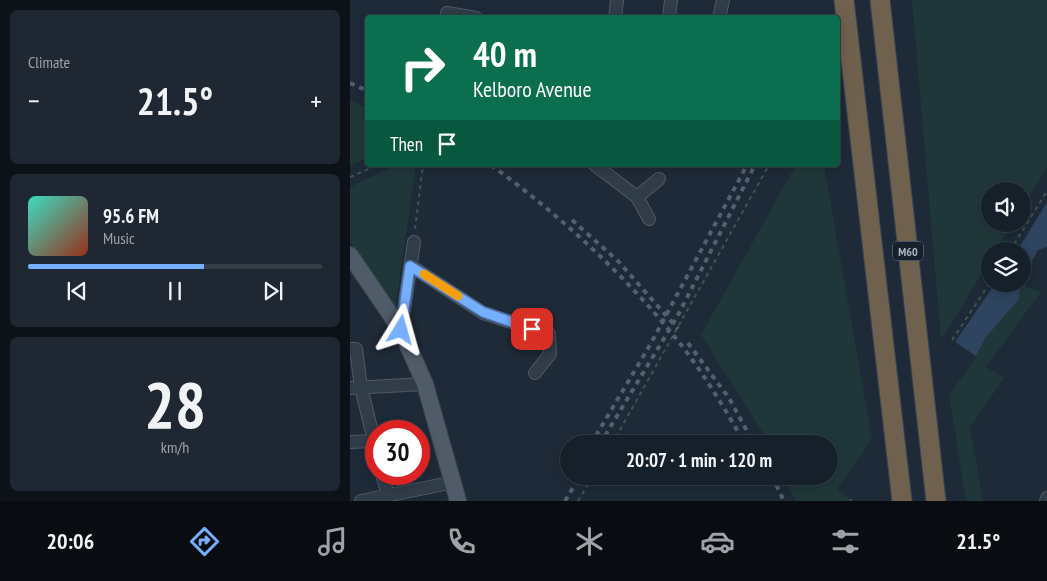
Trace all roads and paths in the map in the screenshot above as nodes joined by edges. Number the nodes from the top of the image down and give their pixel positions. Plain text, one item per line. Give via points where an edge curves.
1 (448, 0) edge
2 (617, 0) edge
3 (672, 0) edge
4 (723, 0) edge
5 (844, 0) edge
6 (880, 0) edge
7 (446, 15) edge
8 (615, 15) edge
9 (670, 15) edge
10 (720, 15) edge
11 (374, 167) edge
12 (423, 167) edge
13 (598, 167) edge
14 (768, 167) edge
15 (350, 178) edge
16 (659, 179) dead end
17 (1047, 191) edge
18 (637, 197) junction
19 (649, 219) dead end
20 (414, 242) joint
21 (1016, 242) edge
22 (350, 255) edge
23 (410, 266) junction
24 (984, 292) edge
25 (401, 330) junction
26 (952, 340) dead end
27 (350, 349) edge
28 (535, 373) dead end
29 (425, 384) junction
30 (356, 387) edge
31 (893, 419) junction
32 (367, 420) edge
33 (617, 435) edge
34 (350, 442) edge
35 (365, 444) edge
36 (933, 467) junction
37 (454, 482) junction
38 (385, 485) edge
39 (588, 485) edge
40 (388, 495) junction
41 (361, 501) edge
42 (458, 501) edge
43 (578, 501) edge
44 (891, 501) edge
45 (902, 501) edge
46 (936, 501) edge
47 (940, 501) edge

1 - 7 street
2 - 8 street
3 - 9 street
4 - 10 street
5 - 31 highway, M60
6 - 36 highway, M60
11 - 15 path
12 - 20 path
13 - 18 street
14 - 33 path
16 - 18 street
17 - 21 path
18 - 19 street
20 - 23 street
22 - 25 main road
23 - 25 street
23 - 28 street via 483,312 549,334 550,354
24 - 26 path
25 - 29 main road
27 - 30 street via 356,349
29 - 30 street
29 - 37 main road
30 - 32 street
31 - 44 highway, M60
31 - 45 highway, M60
34 - 35 street
36 - 46 highway, M60
36 - 47 highway, M60
37 - 40 street
37 - 42 main road
38 - 40 street
39 - 43 path
40 - 41 street

